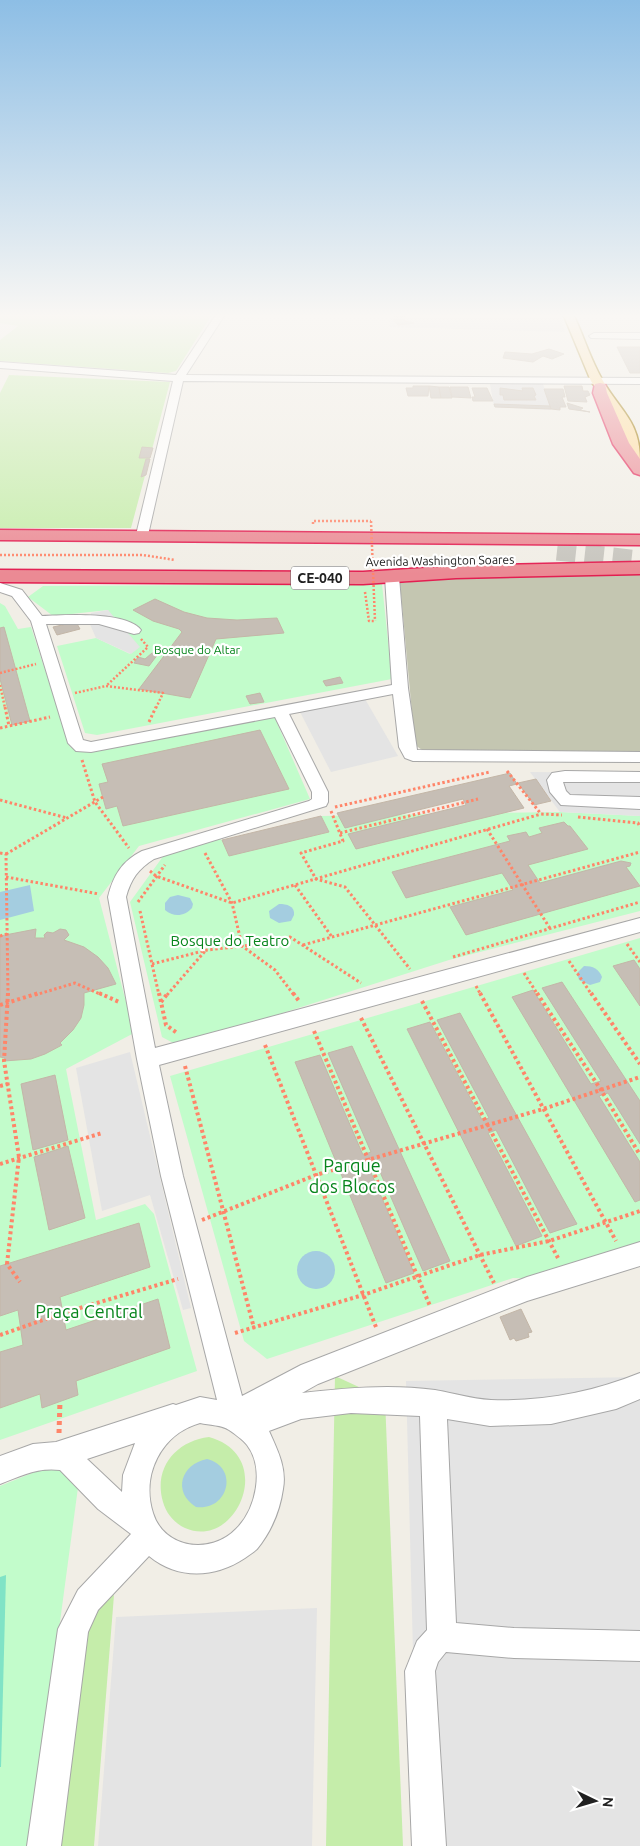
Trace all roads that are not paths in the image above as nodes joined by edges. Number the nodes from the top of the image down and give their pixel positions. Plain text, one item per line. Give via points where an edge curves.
1 (173, 402) edge
2 (604, 402) edge
3 (616, 402) edge
4 (621, 402) edge
5 (640, 427) edge
6 (640, 456) edge
7 (640, 470) edge
8 (0, 535) edge
9 (142, 535) junction
10 (640, 540) edge
11 (557, 551) tunnel mouth
12 (640, 568) edge
13 (0, 576) edge
14 (39, 576) junction
15 (392, 577) junction
16 (0, 587) edge
17 (17, 593) junction
18 (38, 620) junction
19 (134, 630) road end
20 (400, 688) junction
21 (280, 712) junction
22 (640, 757) edge
23 (640, 777) edge
24 (640, 803) edge
25 (640, 925) edge
26 (147, 1060) junction
27 (633, 1256) edge
28 (640, 1386) edge
29 (433, 1403) junction
30 (184, 1414) junction
31 (240, 1420) junction
32 (58, 1455) junction
33 (0, 1470) edge
34 (146, 1530) junction
35 (442, 1637) junction
36 (640, 1646) edge
37 (44, 1846) edge
38 (429, 1846) edge

1 - 9 street
2 - 7 highway via 620,444
3 - 6 main road
4 - 5 main road
8 - 9 highway, Avenida Washington Soares
8 - 11 highway via 80,542 267,550
9 - 10 highway, Avenida Washington Soares
12 - 15 highway, Avenida Washington Soares / CE-040 via 456,572
13 - 14 highway, Avenida Washington Soares / CE-040
14 - 15 highway, Avenida Washington Soares / CE-040
14 - 17 street
15 - 20 street
16 - 17 street
17 - 18 street
18 - 19 street via 98,618 112,620
18 - 21 street via 76,743 82,747
20 - 21 street
20 - 22 street via 407,747 411,754 419,757
21 - 26 street via 320,792 320,802 148,855 137,860 121,880 117,897
23 - 24 street via 565,776 555,780 563,800
25 - 26 street via 468,972 412,978 305,1006 259,1030 181,1044
26 - 31 street via 198,1274
27 - 31 street via 502,1299 310,1374
28 - 29 street via 616,1396 551,1411 490,1413
29 - 31 street via 341,1401
29 - 35 street
30 - 31 street via 216,1410
30 - 32 street
30 - 34 street via 156,1435 141,1460 136,1504
31 - 34 street via 259,1437 267,1453 270,1471 266,1509 257,1527 241,1545 222,1556 201,1561 183,1560 167,1552
32 - 33 street via 38,1455
32 - 34 street via 67,1458 108,1499
34 - 37 street via 88,1600 73,1628
35 - 36 street via 514,1643
35 - 38 street via 425,1653 420,1671

